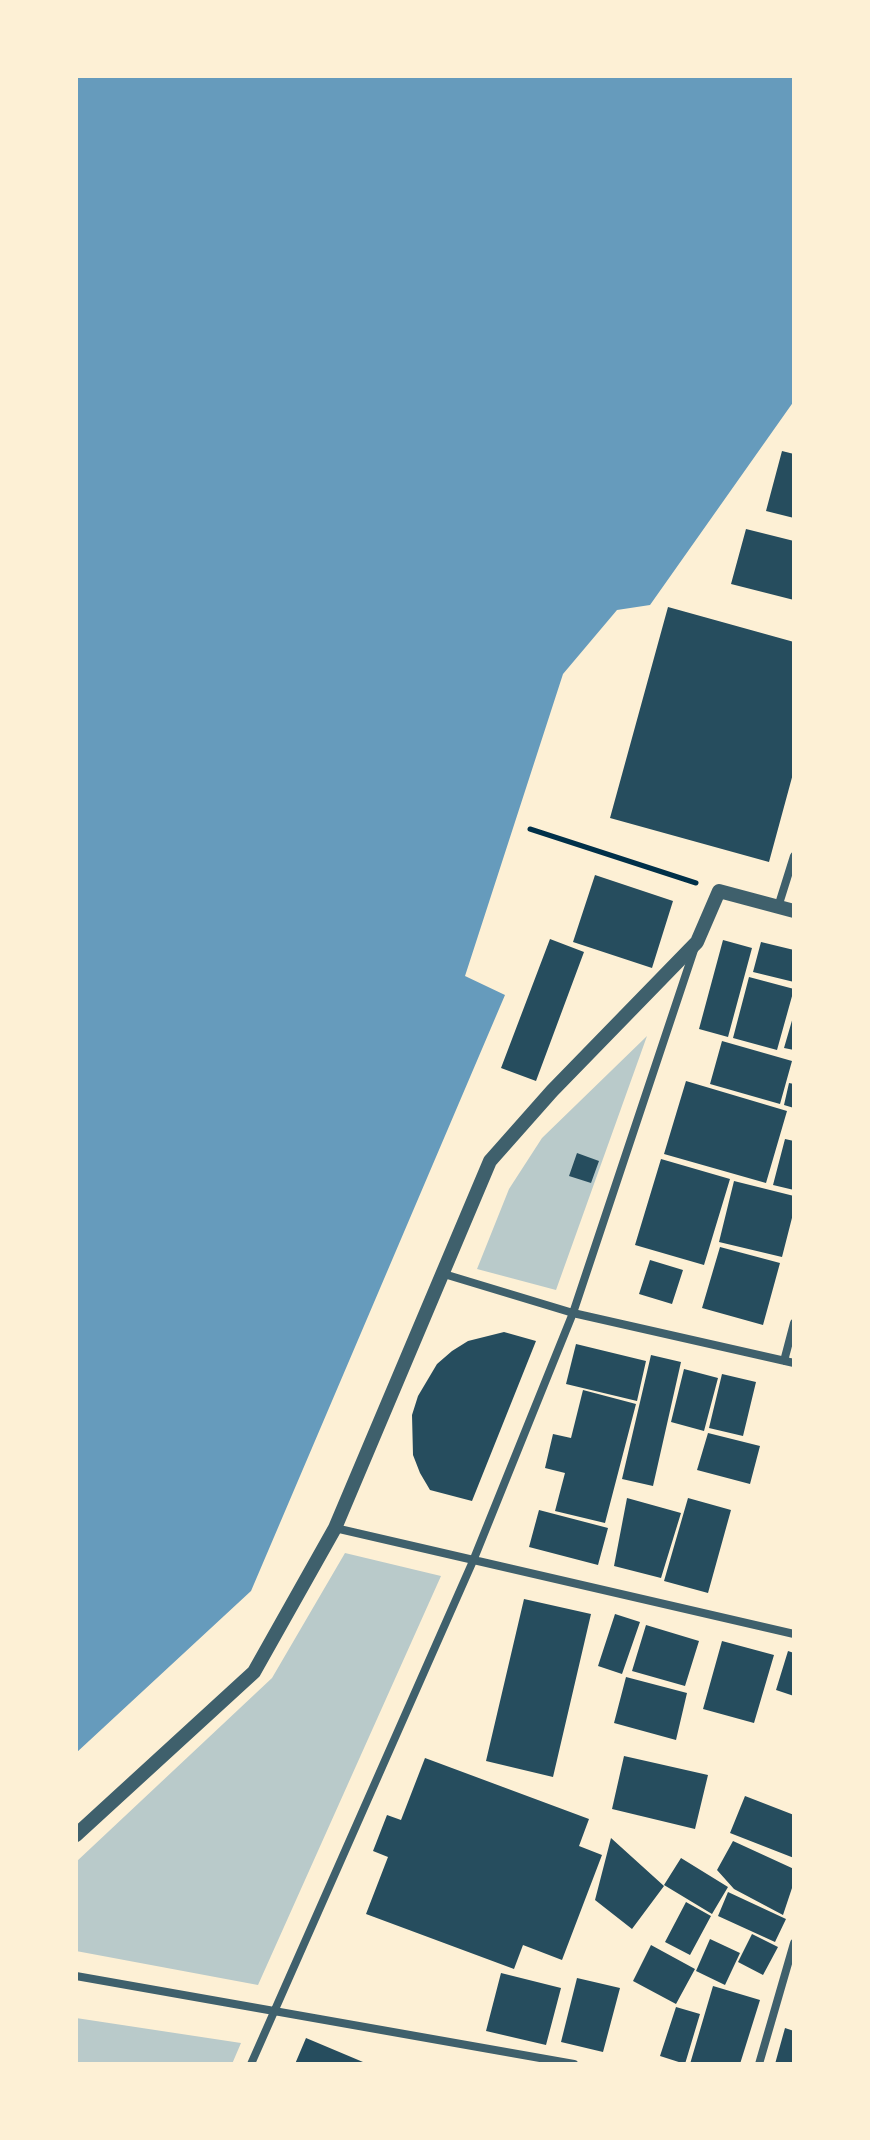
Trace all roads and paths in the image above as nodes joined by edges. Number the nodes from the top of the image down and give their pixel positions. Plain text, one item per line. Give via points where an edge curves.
1 (530, 829) dead end
2 (794, 856) edge
3 (719, 891) junction
4 (778, 907) junction
5 (794, 911) edge
6 (697, 942) junction
7 (444, 1274) junction
8 (573, 1313) junction
9 (794, 1323) edge
10 (784, 1361) junction
11 (794, 1363) edge
12 (335, 1528) junction
13 (473, 1561) junction
14 (794, 1634) edge
15 (76, 1835) edge
16 (794, 1943) edge
17 (76, 1976) edge
18 (274, 2009) junction
19 (251, 2064) edge
20 (574, 2064) edge
21 (759, 2064) edge

1 - 3 path
2 - 4 street
3 - 4 street
3 - 6 street
4 - 5 street
6 - 7 street via 490,1161
6 - 8 street
7 - 8 street
7 - 12 street
8 - 10 street
8 - 13 street
9 - 10 street
10 - 11 street
12 - 13 street
12 - 15 street via 254,1672
13 - 14 street
13 - 18 street
16 - 21 street
17 - 18 street
18 - 19 street
18 - 20 street

